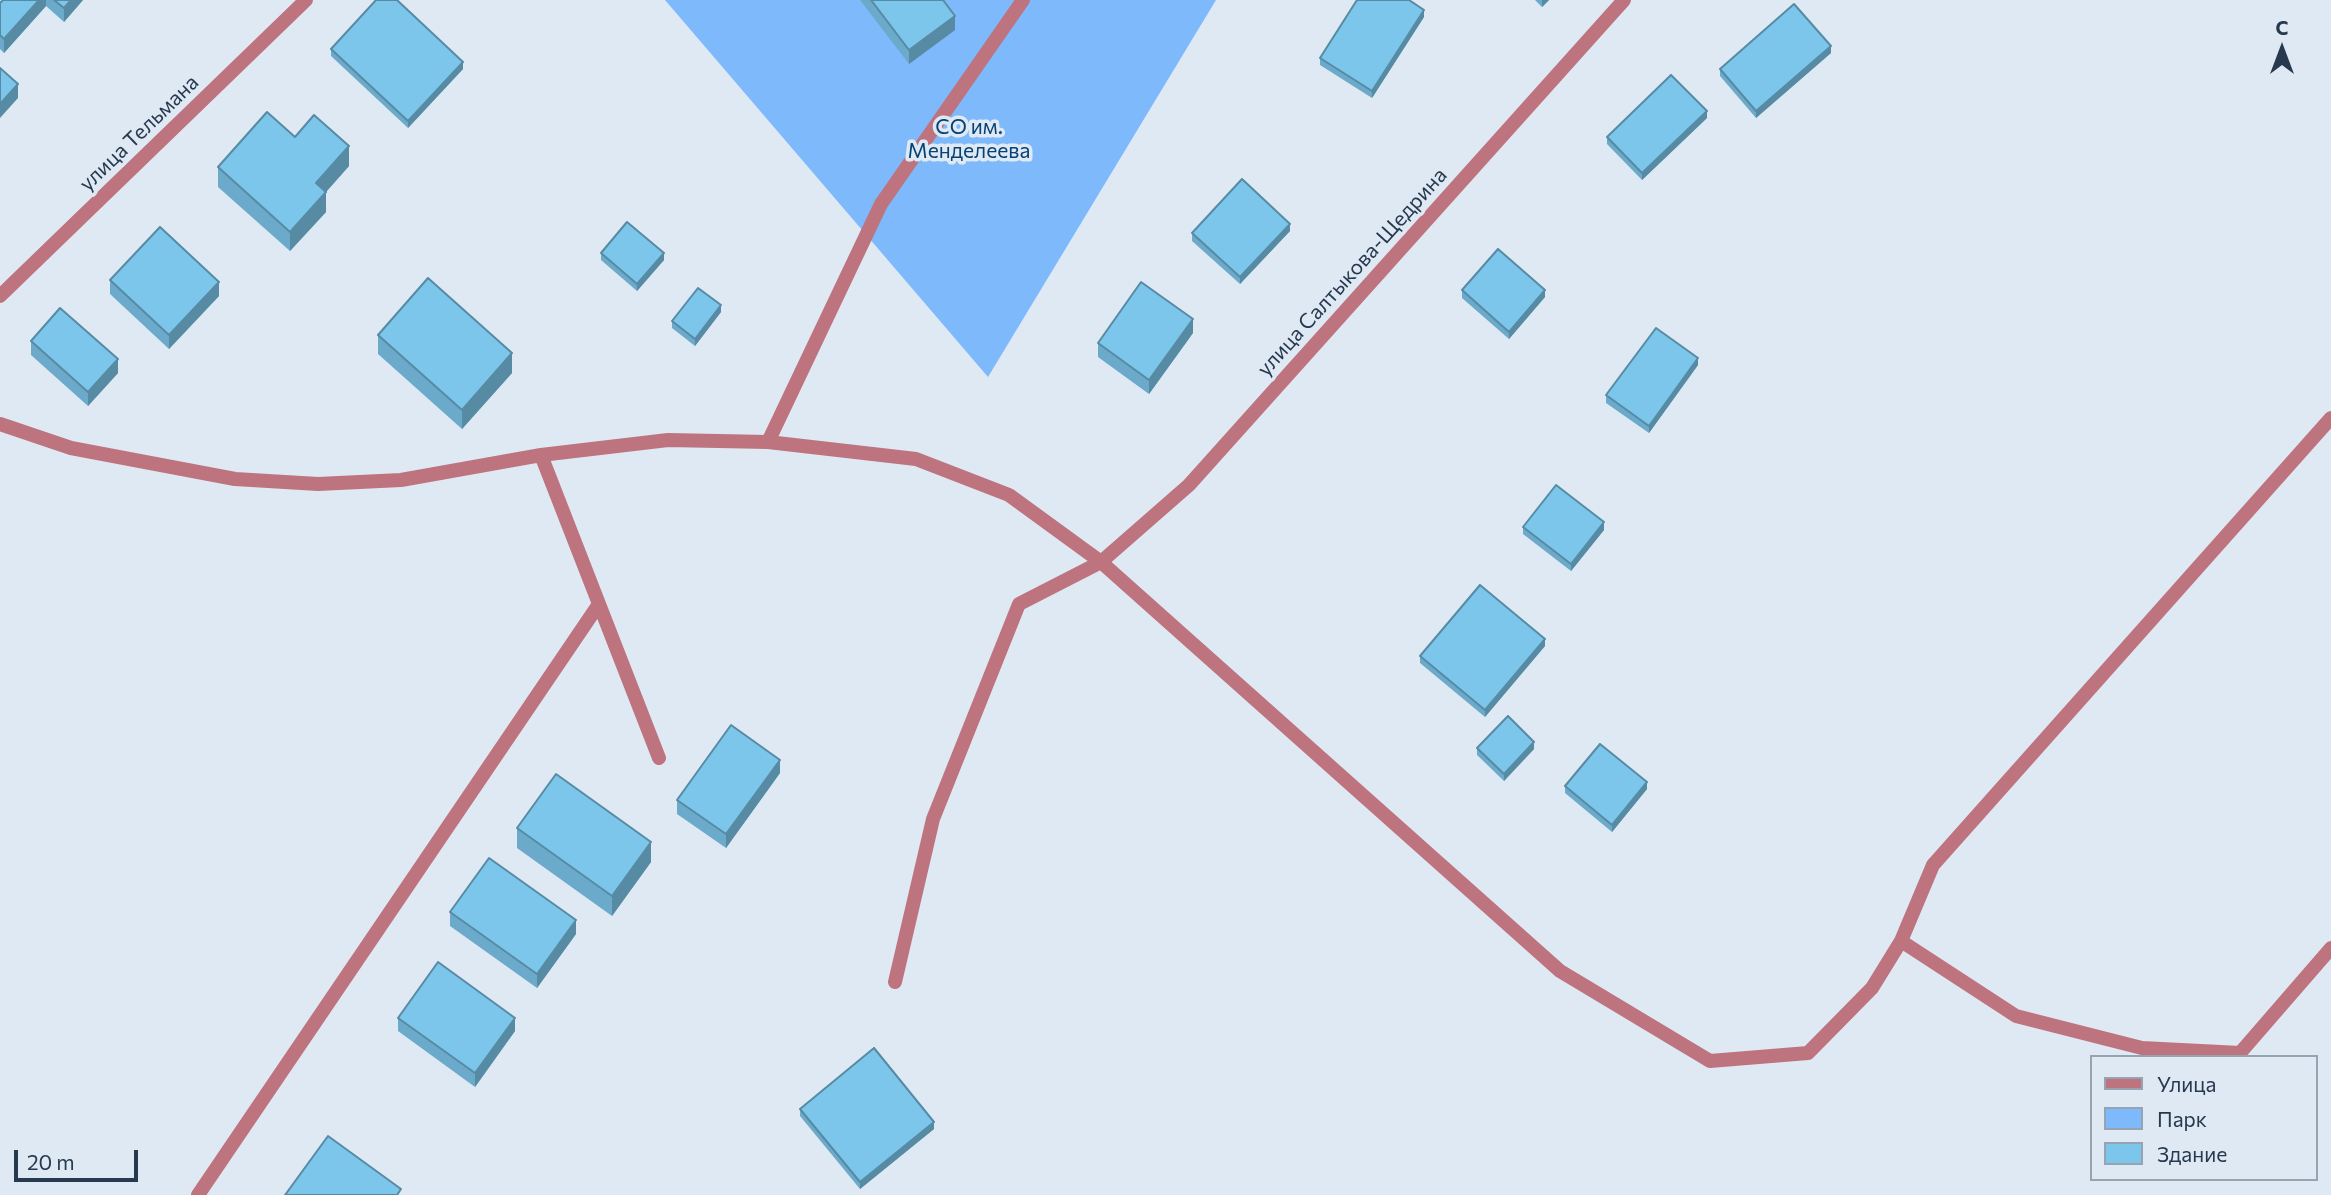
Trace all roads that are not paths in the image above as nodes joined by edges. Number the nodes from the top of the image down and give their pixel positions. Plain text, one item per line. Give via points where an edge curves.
1 (306, 0) edge
2 (1023, 0) edge
3 (1624, 0) edge
4 (0, 296) edge
5 (2331, 418) edge
6 (0, 424) edge
7 (768, 442) junction
8 (541, 455) junction
9 (1101, 562) junction
10 (599, 604) junction
11 (659, 758) dead end
12 (1900, 941) junction
13 (2331, 948) edge
14 (895, 982) dead end
15 (198, 1195) edge

1 - 4 street, улица Тельмана
2 - 7 street via 881,204
3 - 9 street, улица Салтыкова-Щедрина via 1189,485
5 - 12 street via 1933,865
6 - 8 street via 71,448 235,479 318,484 401,480
7 - 8 street via 668,440
7 - 9 street via 916,459 1009,495
8 - 10 street
9 - 12 street via 1560,971 1710,1061 1808,1054 1872,988
9 - 14 street, улица Салтыкова-Щедрина via 1019,604 933,819
10 - 11 street
10 - 15 street
12 - 13 street via 2016,1016 2142,1048 2240,1054

